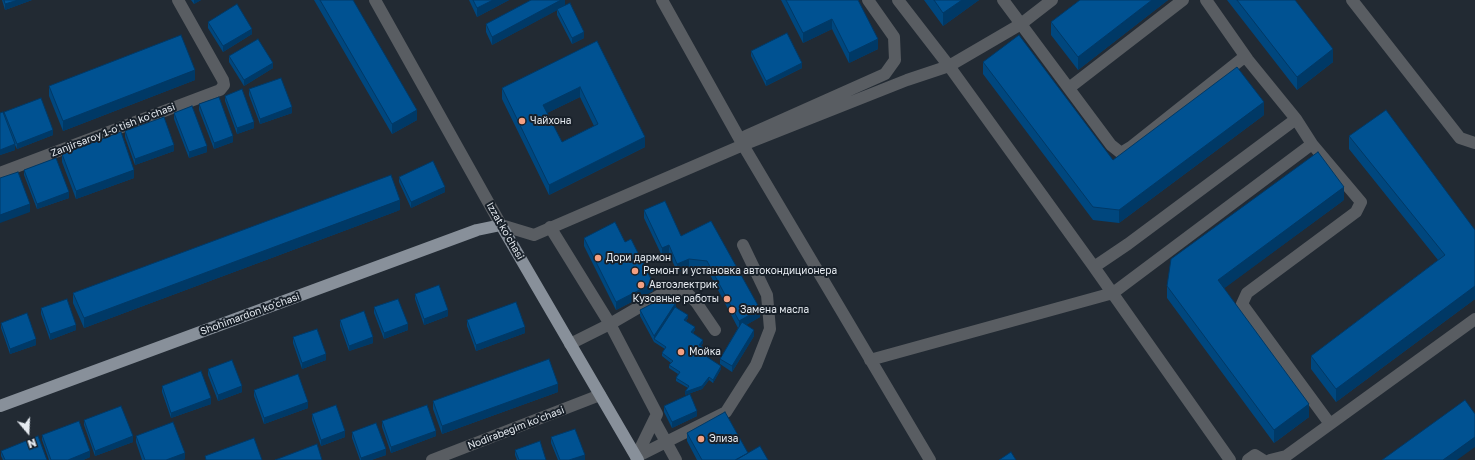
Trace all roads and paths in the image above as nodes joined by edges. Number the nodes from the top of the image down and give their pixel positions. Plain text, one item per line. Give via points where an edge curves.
1 (178, 0) edge
2 (375, 0) edge
3 (662, 0) edge
4 (868, 0) edge
5 (898, 0) edge
6 (1004, 0) edge
7 (1052, 0) edge
8 (1182, 0) edge
9 (1206, 0) edge
10 (1352, 0) edge
11 (1021, 24) junction
12 (1248, 60) junction
13 (950, 66) junction
14 (1069, 88) junction
15 (1296, 119) junction
16 (741, 142) junction
17 (1475, 143) edge
18 (1312, 144) junction
19 (0, 173) edge
20 (501, 225) junction
21 (550, 227) junction
22 (743, 245) dead end
23 (1094, 267) junction
24 (1113, 293) junction
25 (1475, 319) edge
26 (610, 324) junction
27 (715, 330) dead end
28 (570, 344) junction
29 (870, 360) junction
30 (600, 395) junction
31 (0, 406) edge
32 (654, 420) junction
33 (1330, 424) junction
34 (666, 442) junction
35 (637, 459) edge
36 (432, 460) edge
37 (676, 460) edge
38 (930, 460) edge
39 (1230, 460) edge
40 (1248, 460) edge
41 (1263, 460) edge
42 (1270, 460) edge

1 - 19 street, Zanjirsaroy 1-o'tish ko'chasi via 223,80 224,85 220,90
2 - 20 street, Izzat ko'chasi
3 - 16 street
4 - 16 street via 894,36 896,60 885,74
5 - 13 street
6 - 11 street
7 - 11 street
8 - 14 street
9 - 12 street
10 - 17 street via 1460,138
11 - 13 street
11 - 14 street
12 - 14 street via 1243,58 1121,153 1111,144
12 - 15 street
13 - 16 street
13 - 23 street
15 - 18 street
15 - 23 street
16 - 21 street
16 - 29 street
18 - 24 street
18 - 33 street via 1361,202 1356,212 1247,293 1242,304
20 - 21 street via 534,234
20 - 28 main road, Izzat ko'chasi
20 - 31 main road, Shohimardon ko'chasi via 470,233
21 - 26 street
22 - 34 street via 767,295 770,329 756,365 726,412
23 - 24 street
24 - 29 street
24 - 39 street
25 - 33 street
26 - 27 street via 667,291 682,288 696,302
26 - 28 street
26 - 32 street via 657,414
28 - 30 main road, Izzat ko'chasi
29 - 38 street
30 - 35 main road, Izzat ko'chasi
30 - 36 street, Nodirabegim ko'chasi
32 - 34 street
32 - 35 street
33 - 42 street via 1286,456
34 - 35 street
34 - 37 street
40 - 41 street via 1255,455

